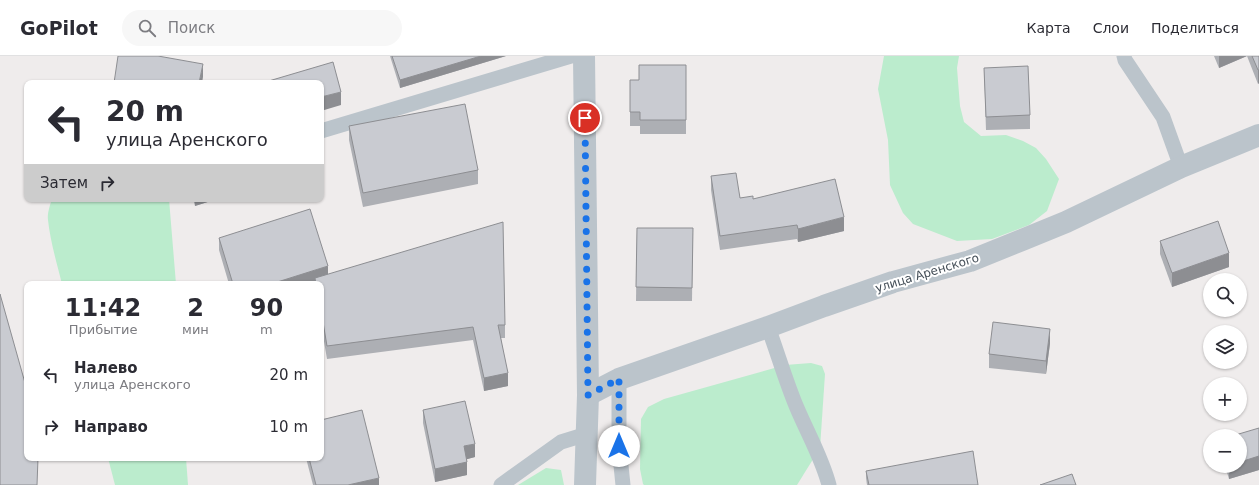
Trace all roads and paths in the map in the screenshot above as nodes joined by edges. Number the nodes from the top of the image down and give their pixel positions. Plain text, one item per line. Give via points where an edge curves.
1 (571, 56) edge
2 (584, 56) edge
3 (1124, 56) edge
4 (324, 130) edge
5 (1259, 135) edge
6 (1181, 167) junction
7 (768, 327) junction
8 (619, 379) junction
9 (588, 395) junction
10 (587, 434) junction
11 (500, 485) edge
12 (585, 485) edge
13 (623, 485) edge
14 (829, 485) edge

1 - 4 lane
2 - 9 street
3 - 6 lane via 1163,117
5 - 6 street, улица Аренского
6 - 7 street, улица Аренского via 1066,222 970,261 893,282
7 - 8 street, улица Аренского
7 - 14 lane via 789,388 825,469
8 - 9 street, улица Аренского
8 - 13 lane via 619,446
9 - 10 street
10 - 11 lane via 561,442
10 - 12 street

